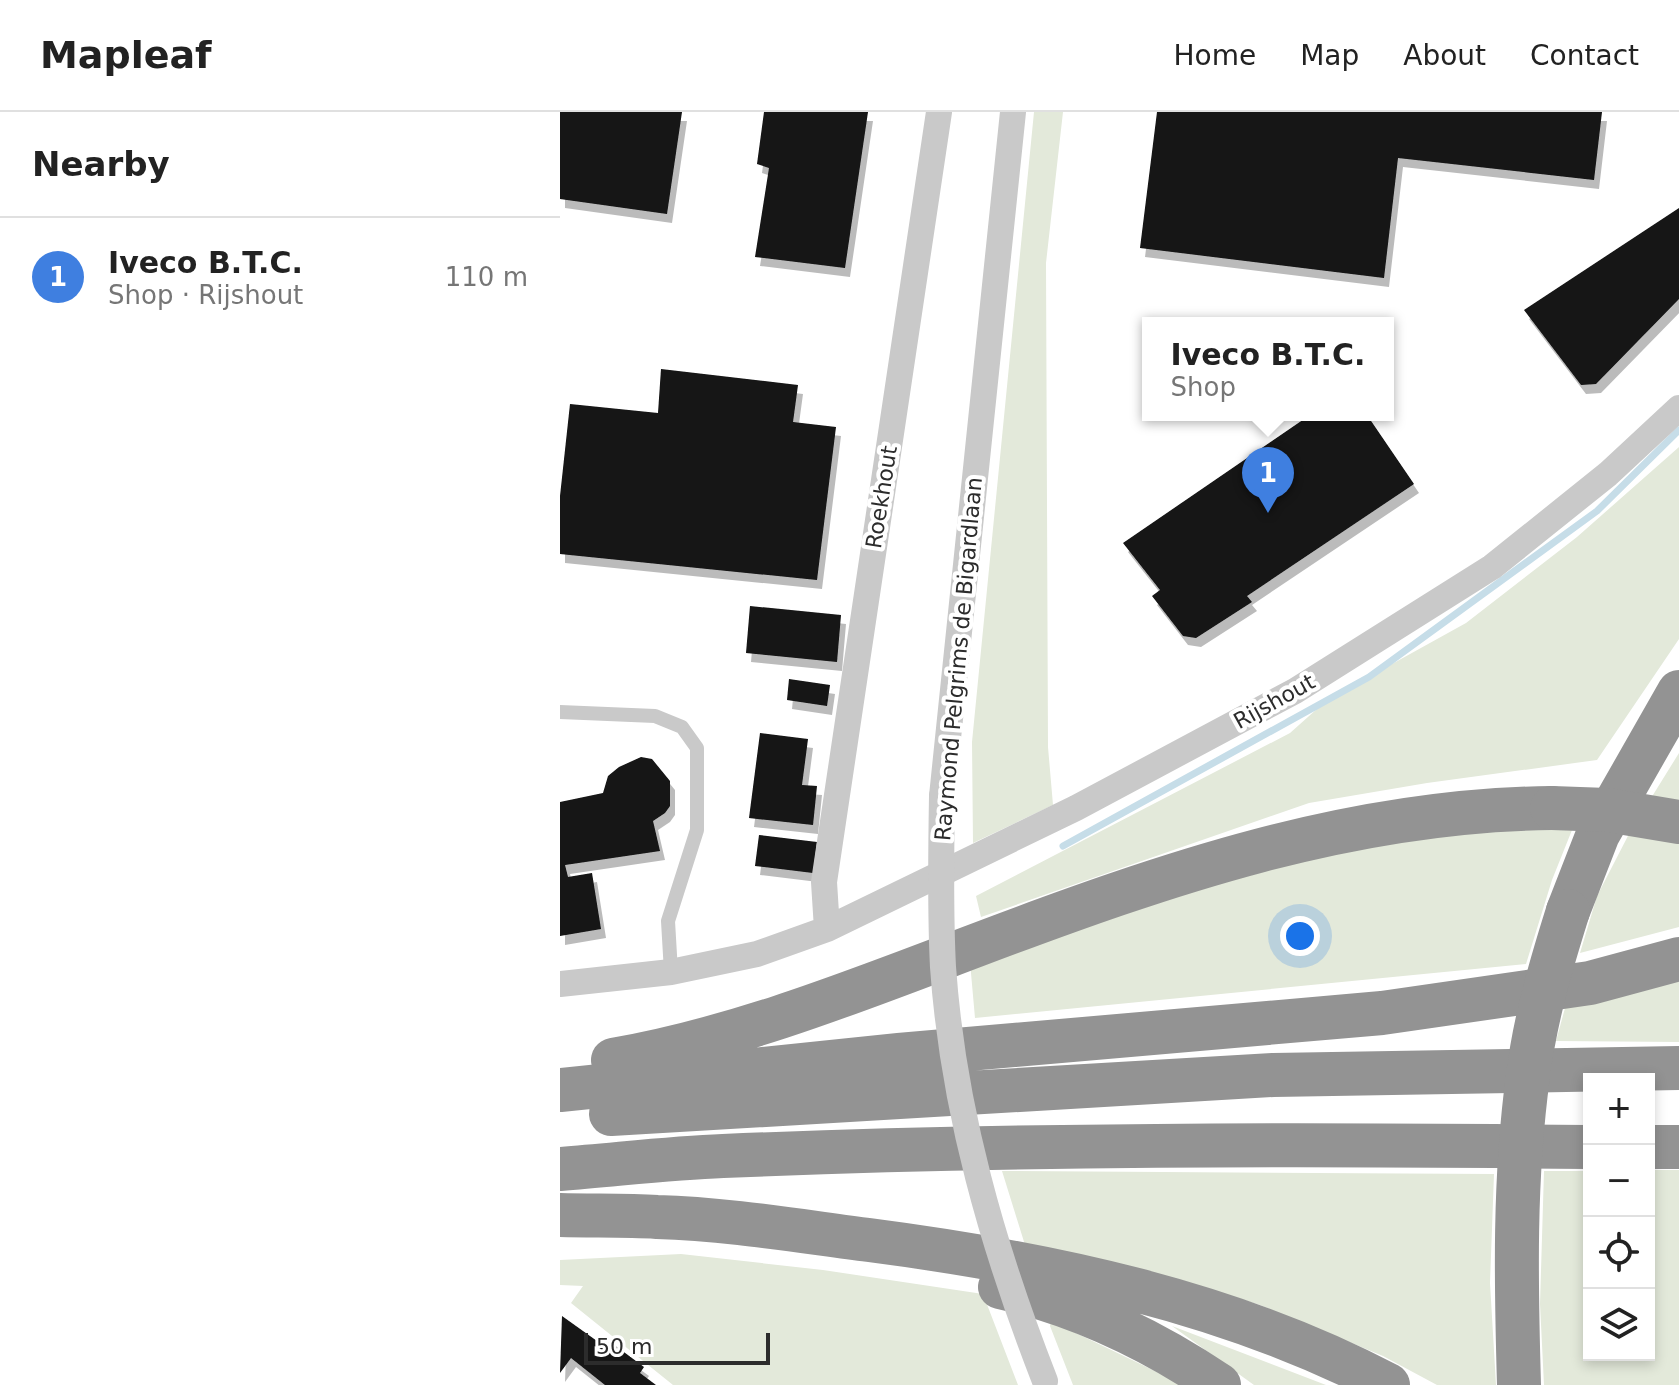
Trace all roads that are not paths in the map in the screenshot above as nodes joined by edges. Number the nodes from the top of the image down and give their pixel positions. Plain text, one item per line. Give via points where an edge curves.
1 (939, 112) edge
2 (1013, 112) edge
3 (1679, 408) edge
4 (1679, 692) edge
5 (560, 712) edge
6 (1679, 720) edge
7 (1637, 769) junction
8 (1679, 822) edge
9 (827, 929) junction
10 (1679, 959) edge
11 (671, 972) junction
12 (560, 984) edge
13 (1679, 1068) edge
14 (560, 1070) edge
15 (560, 1090) edge
16 (560, 1120) edge
17 (1583, 1147) edge
18 (1655, 1147) edge
19 (1679, 1147) edge
20 (560, 1169) edge
21 (560, 1215) edge
22 (659, 1217) junction
23 (1046, 1383) edge
24 (1219, 1385) edge
25 (1388, 1385) edge
26 (1519, 1385) edge

1 - 9 street, Roekhout via 824,882
2 - 23 street, Raymond Pelgrims de Bigardlaan, bridge via 942,796 943,967 955,1067 982,1193
3 - 9 street, Rijshout via 1608,474 1492,567 1295,691 1076,808
4 - 7 highway
5 - 11 lane via 655,716 682,727 697,748 697,830 668,921
6 - 7 highway
7 - 26 highway, bridge via 1598,834 1568,911 1538,1015 1519,1161
8 - 14 highway, bridge via 1607,810 1496,808 1345,829 1089,905 816,1006 637,1056
9 - 11 street via 757,954
10 - 15 highway via 1590,983 1382,1013
11 - 12 street
13 - 16 highway via 1273,1075
17 - 20 highway via 1040,1147 720,1156
18 - 19 highway
21 - 22 highway
22 - 24 highway via 714,1242 847,1258 1033,1295 1142,1338
22 - 25 highway via 955,1251 1114,1284 1238,1321

